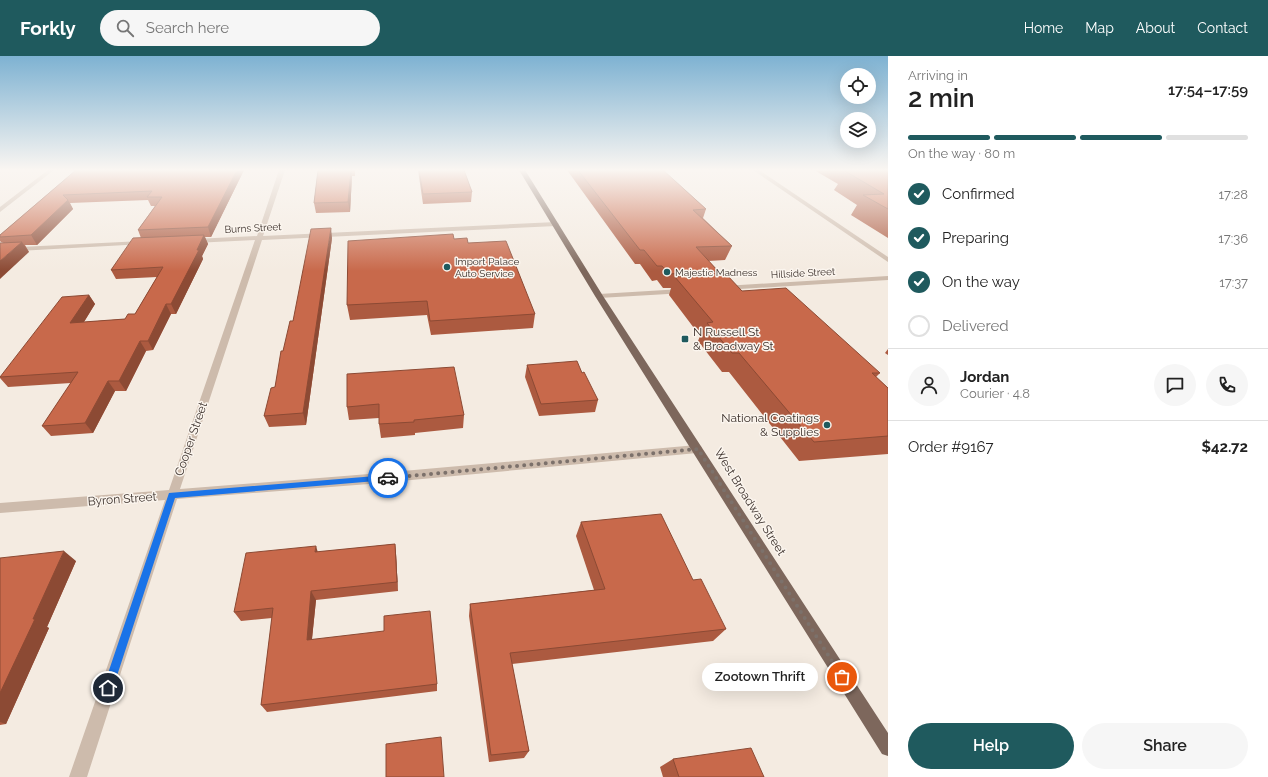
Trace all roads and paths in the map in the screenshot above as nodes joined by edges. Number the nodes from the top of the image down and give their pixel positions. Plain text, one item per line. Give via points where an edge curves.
1 (8, 204) edge
2 (271, 204) edge
3 (543, 204) edge
4 (805, 204) edge
5 (0, 210) edge
6 (556, 224) junction
7 (260, 238) junction
8 (188, 241) edge
9 (148, 243) edge
10 (0, 250) edge
11 (888, 260) edge
12 (888, 278) edge
13 (713, 289) edge
14 (690, 290) edge
15 (599, 296) junction
16 (698, 449) junction
17 (172, 496) junction
18 (0, 508) edge
19 (888, 748) edge
20 (78, 777) edge

1 - 5 street
2 - 7 street, Cooper Street
3 - 6 main road, West Broadway Street
4 - 11 street
6 - 7 street, Burns Street
6 - 15 main road, West Broadway Street
7 - 8 street, Burns Street
7 - 17 street, Cooper Street
9 - 10 street
12 - 13 street, Hillside Street
14 - 15 street
15 - 16 main road, West Broadway Street
16 - 17 street, Byron Street
16 - 19 main road, West Broadway Street
17 - 18 street, Byron Street
17 - 20 street, Cooper Street

